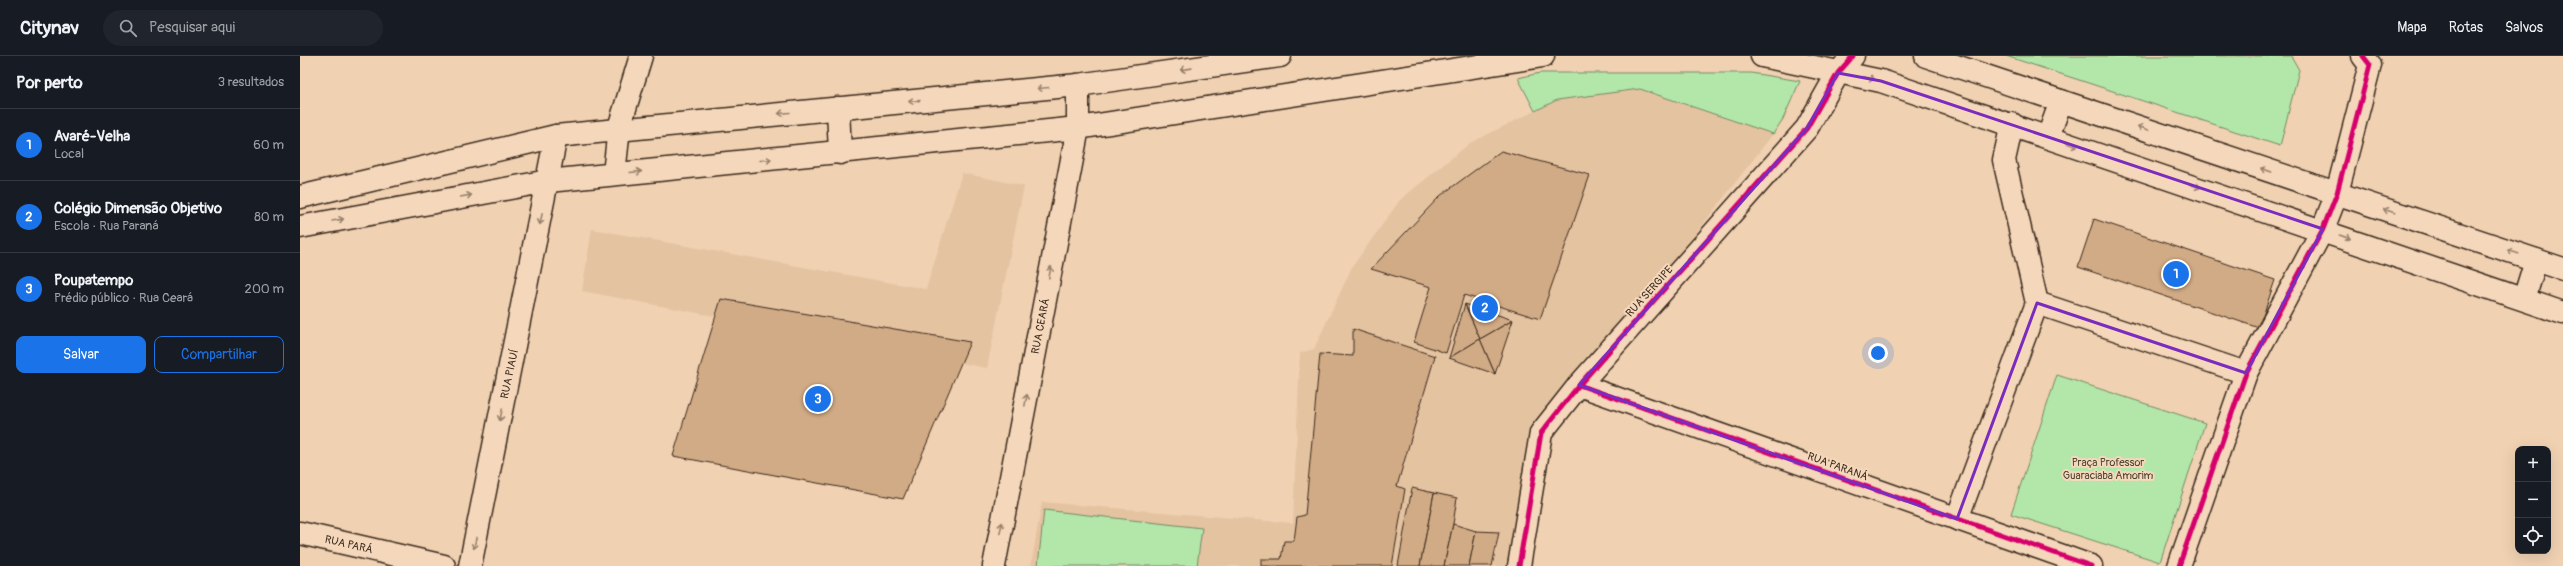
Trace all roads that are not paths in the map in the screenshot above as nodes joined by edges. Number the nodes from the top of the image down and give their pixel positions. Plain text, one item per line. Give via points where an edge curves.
1 (641, 56) edge
2 (1280, 56) edge
3 (1543, 56) edge
4 (1762, 56) edge
5 (1853, 56) edge
6 (1926, 56) edge
7 (2364, 56) edge
8 (1452, 63) edge
9 (1838, 73) junction
10 (1078, 85) junction
11 (2061, 101) junction
12 (838, 108) junction
13 (2012, 124) junction
14 (620, 128) junction
15 (1078, 128) junction
16 (556, 136) junction
17 (2048, 137) junction
18 (840, 152) junction
19 (614, 174) junction
20 (548, 181) junction
21 (2336, 193) junction
22 (300, 197) edge
23 (300, 227) edge
24 (2323, 229) junction
25 (2536, 260) junction
26 (2563, 269) edge
27 (2524, 299) junction
28 (2037, 303) junction
29 (2563, 313) edge
30 (2246, 373) junction
31 (1578, 385) junction
32 (1957, 519) junction
33 (300, 533) edge
34 (2068, 562) edge
35 (444, 566) edge
36 (470, 566) edge
37 (994, 566) edge
38 (1519, 566) edge
39 (2091, 566) edge
40 (2179, 566) edge

1 - 14 main road
2 -> 10 main road
3 - 8 main road
4 - 9 main road
5 - 9 main road, RUA SERGIPE
6 - 11 main road
7 - 21 main road via 2370,65
8 - 15 main road
9 -> 13 main road via 1881,81
9 - 31 main road, RUA SERGIPE via 1807,128
10 -> 12 main road
10 - 15 main road, RUA CEARÁ
11 - 17 main road
21 -> 11 main road
12 -> 14 main road
12 - 18 main road
13 - 17 main road
13 - 28 main road via 2004,160
14 - 16 main road
14 - 19 main road
15 - 18 main road
37 -> 15 main road, RUA CEARÁ
16 - 20 main road, RUA PIAUÍ
16 - 22 main road
17 -> 24 main road
19 -> 18 main road
19 - 20 main road
23 -> 20 main road
20 -> 36 main road, RUA PIAUÍ
21 - 24 main road
25 -> 21 main road
24 -> 27 main road
24 - 30 main road
25 - 26 main road
25 - 27 main road
27 - 29 main road
28 - 30 main road
28 - 32 main road
30 - 40 main road
31 - 32 main road, RUA PARANÁ
31 - 38 main road, RUA SERGIPE via 1541,434
32 - 34 main road, RUA PARANÁ
33 - 35 main road, RUA PARÁ
34 - 39 main road, RUA PARANÁ

